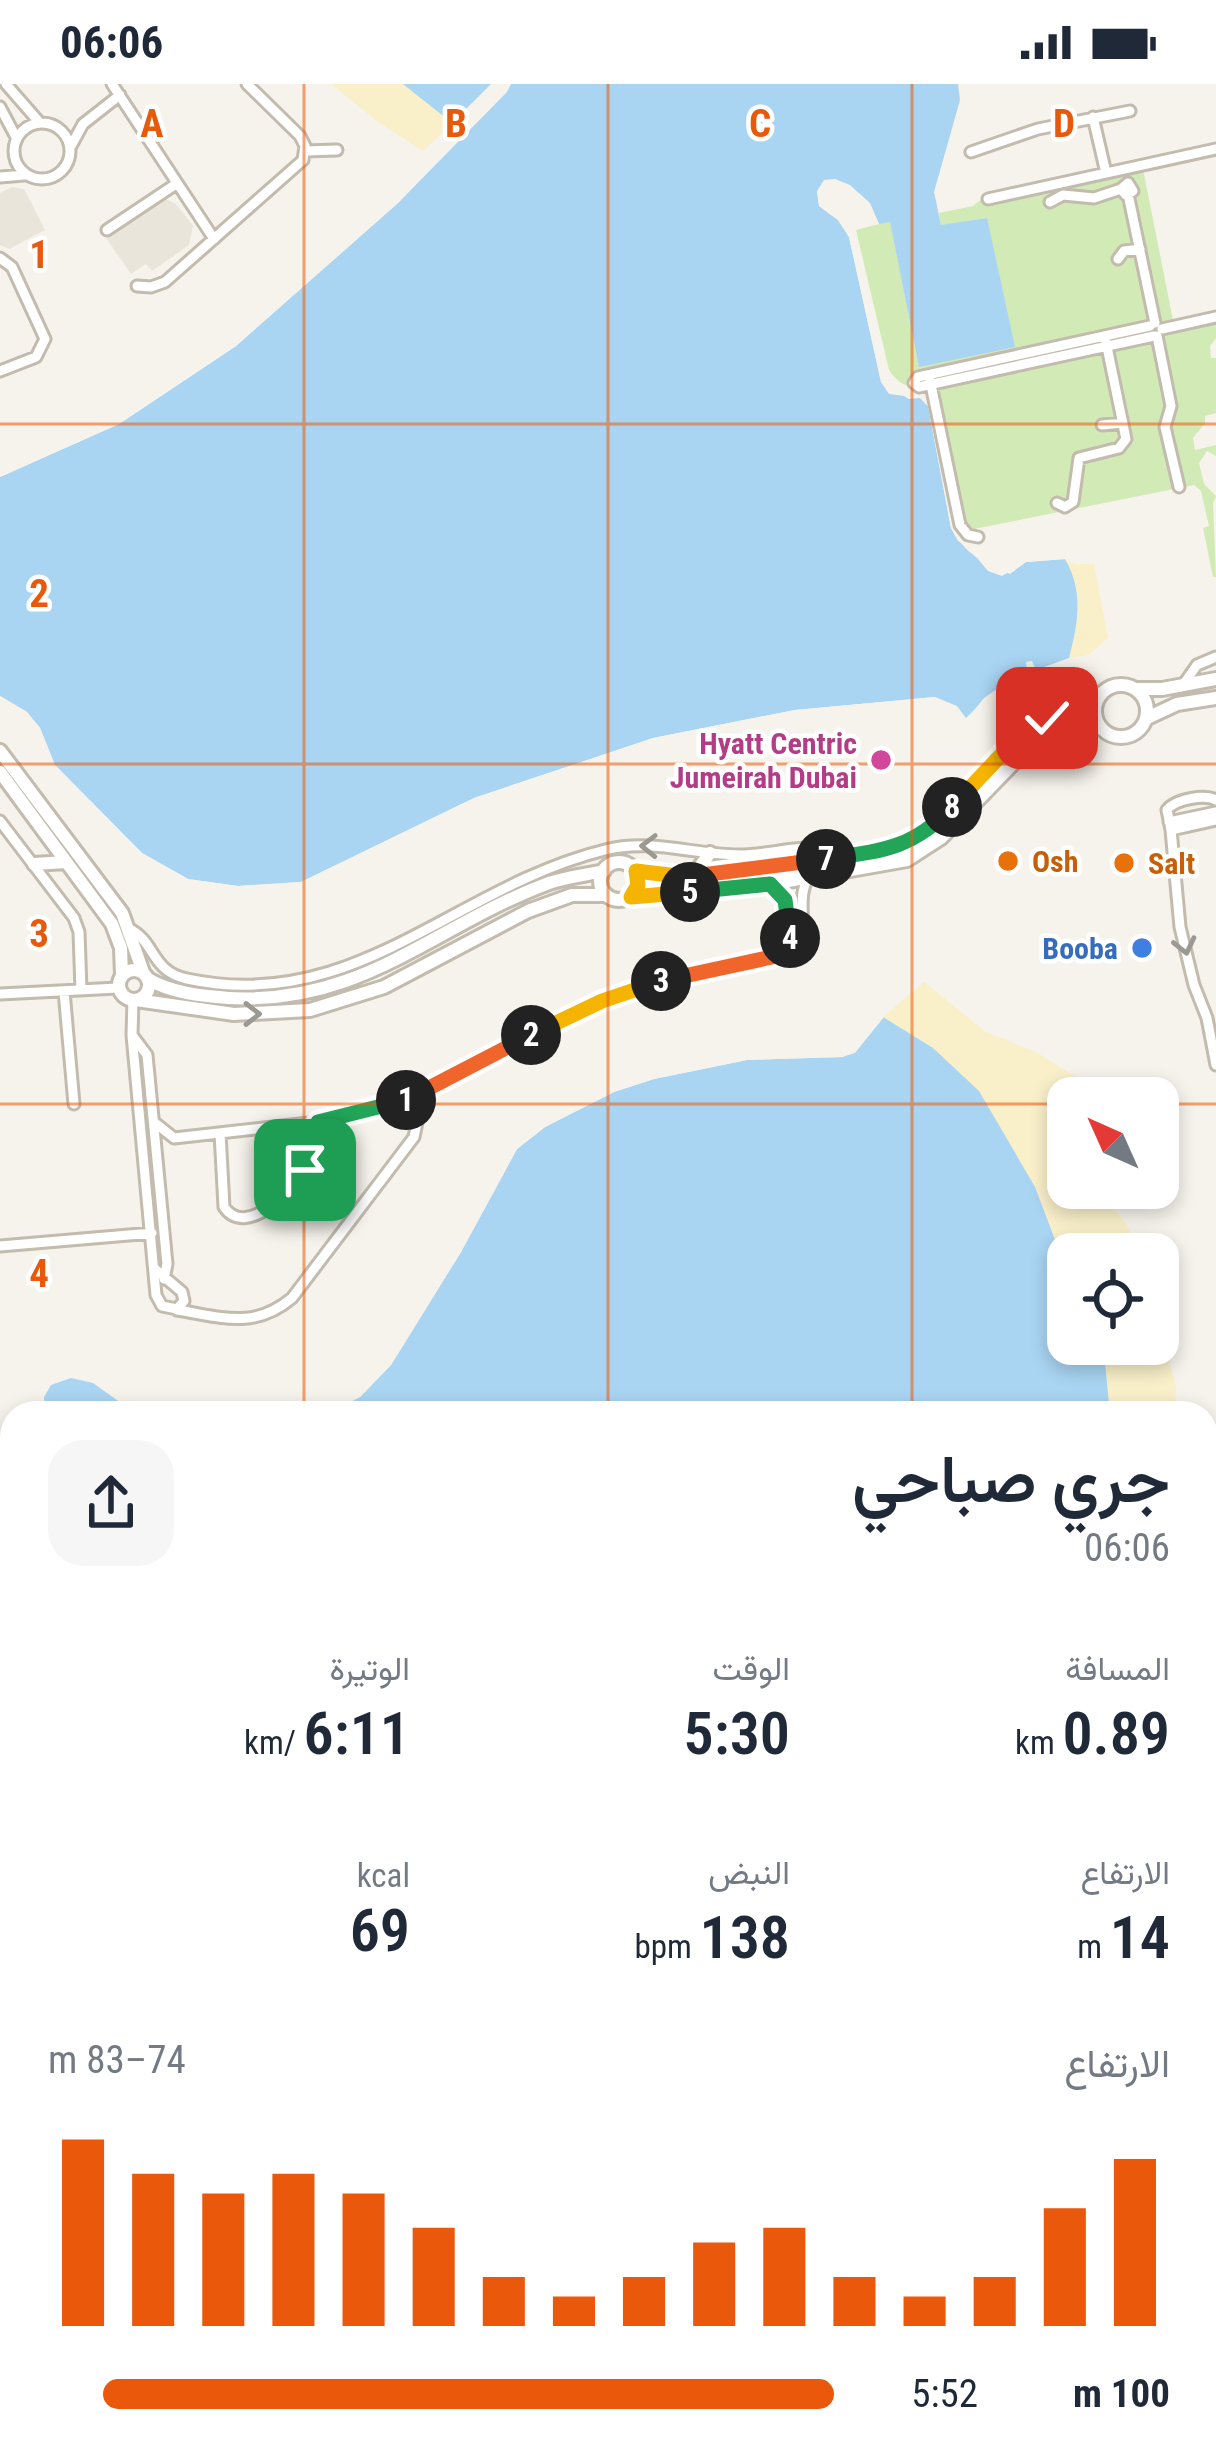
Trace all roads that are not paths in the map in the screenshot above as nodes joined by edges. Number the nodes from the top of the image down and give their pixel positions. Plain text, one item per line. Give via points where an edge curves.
1 (5, 84) edge
2 (112, 84) edge
3 (247, 84) edge
4 (120, 95) junction
5 (0, 107) edge
6 (1130, 111) dead end
7 (1093, 117) junction
8 (40, 123) junction
9 (83, 124) junction
10 (53, 125) junction
11 (292, 130) junction
12 (17, 139) junction
13 (1216, 148) edge
14 (70, 149) junction
15 (337, 150) dead end
16 (305, 151) junction
17 (971, 152) dead end
18 (14, 153) junction
19 (292, 170) junction
20 (1106, 173) junction
21 (0, 176) edge
22 (29, 176) junction
23 (176, 184) junction
24 (988, 199) dead end
25 (1049, 202) dead end
26 (107, 230) dead end
27 (214, 239) junction
28 (1140, 249) junction
29 (1118, 259) dead end
30 (0, 261) edge
31 (137, 286) dead end
32 (1216, 317) edge
33 (1156, 330) junction
34 (1106, 341) junction
35 (0, 371) edge
36 (1123, 423) junction
37 (1102, 425) dead end
38 (1179, 487) dead end
39 (1057, 503) dead end
40 (978, 537) dead end
41 (1216, 657) edge
42 (1216, 679) edge
43 (1183, 685) junction
44 (1137, 689) junction
45 (1216, 698) edge
46 (1097, 700) junction
47 (1147, 718) junction
48 (1099, 725) junction
49 (0, 751) edge
50 (0, 772) edge
51 (1216, 800) edge
52 (1216, 816) edge
53 (0, 820) edge
54 (1170, 826) junction
55 (710, 853) junction
56 (847, 856) junction
57 (66, 862) junction
58 (34, 863) junction
59 (604, 871) junction
60 (636, 871) junction
61 (692, 877) junction
62 (808, 878) junction
63 (770, 884) junction
64 (605, 895) junction
65 (631, 897) junction
66 (456, 913) junction
67 (128, 928) junction
68 (448, 932) junction
69 (772, 957) junction
70 (145, 976) junction
71 (120, 982) junction
72 (81, 990) junction
73 (64, 991) junction
74 (0, 994) edge
75 (135, 1000) junction
76 (131, 1035) junction
77 (1216, 1065) edge
78 (412, 1098) junction
79 (74, 1104) dead end
80 (154, 1122) junction
81 (318, 1122) junction
82 (220, 1133) junction
83 (174, 1138) junction
84 (157, 1157) junction
85 (152, 1233) junction
86 (0, 1246) edge
87 (155, 1269) junction
88 (164, 1279) junction
89 (184, 1294) junction
90 (173, 1310) junction
91 (202, 1314) junction

1 - 8 street
2 - 4 street
3 - 11 street
4 - 9 street
4 - 23 street
5 - 12 street
6 - 7 street
7 - 17 street
7 - 20 street
8 - 10 street
8 - 12 street
9 - 10 street
9 - 14 street
10 - 14 street
11 - 16 street
11 - 19 street via 299,150
12 - 18 street
13 - 20 street
14 - 22 street via 54,176
15 - 16 street
16 - 19 street
18 - 21 street
18 - 22 street
19 - 27 street
20 - 24 street
21 - 22 street
23 - 26 street
23 - 27 street
25 - 28 street via 1125,192
27 - 31 street via 165,282
28 - 29 street
28 - 33 street
30 - 35 street via 16,277 43,349
32 - 33 street
33 - 34 street
33 - 38 street
34 - 36 street
34 - 40 street via 929,380 960,525
36 - 37 street
36 - 39 street via 1122,446 1078,458 1073,502
41 - 43 street via 1197,665
42 - 43 street
43 - 44 street
44 - 46 street via 1114,686
44 - 47 street
45 - 47 street
46 - 48 street
46 - 56 street via 1025,730 922,835
47 - 48 street via 1124,737
48 - 62 street via 1069,724 1038,738 919,855
49 - 67 street
50 - 57 street
51 - 54 street via 1170,804
52 - 54 street
53 - 58 street
54 -> 77 street via 1180,927
55 - 56 street via 824,846
55 - 61 street
55 -> 66 street via 653,844 610,848
56 - 61 street
57 - 58 street
57 - 71 street via 116,932
58 - 72 street via 76,925
59 - 60 street via 620,862
59 - 64 street
59 - 68 street via 545,885
60 - 61 street
60 - 65 street
62 - 63 street
62 - 69 street via 800,895 802,940 794,952
63 - 65 street
63 - 69 street via 785,900 792,931
64 - 65 street
75 -> 64 street via 234,1014 310,1010 383,987 544,905
66 - 67 street via 361,964 271,984 175,976
66 - 68 street
67 - 70 street
68 - 70 street via 364,977 286,996 203,995
69 - 78 street via 602,1001
70 - 71 street via 132,970
70 - 75 street via 147,992
71 - 72 street
71 - 75 street via 125,998
72 - 73 street
73 - 74 street
73 - 79 street
75 - 76 street
76 - 80 street via 147,1055
76 - 85 street
78 - 81 street
78 - 91 street via 419,1113 414,1137 292,1298 250,1320
80 - 83 street
80 - 84 street
81 - 82 street
81 - 82 street via 301,1176 245,1221 224,1207
82 - 83 street
83 - 84 street
84 - 88 street
85 - 86 street
85 - 87 street
87 - 88 street
87 - 90 street via 157,1299
88 - 89 street
89 - 90 street
89 - 91 street
90 - 91 street

